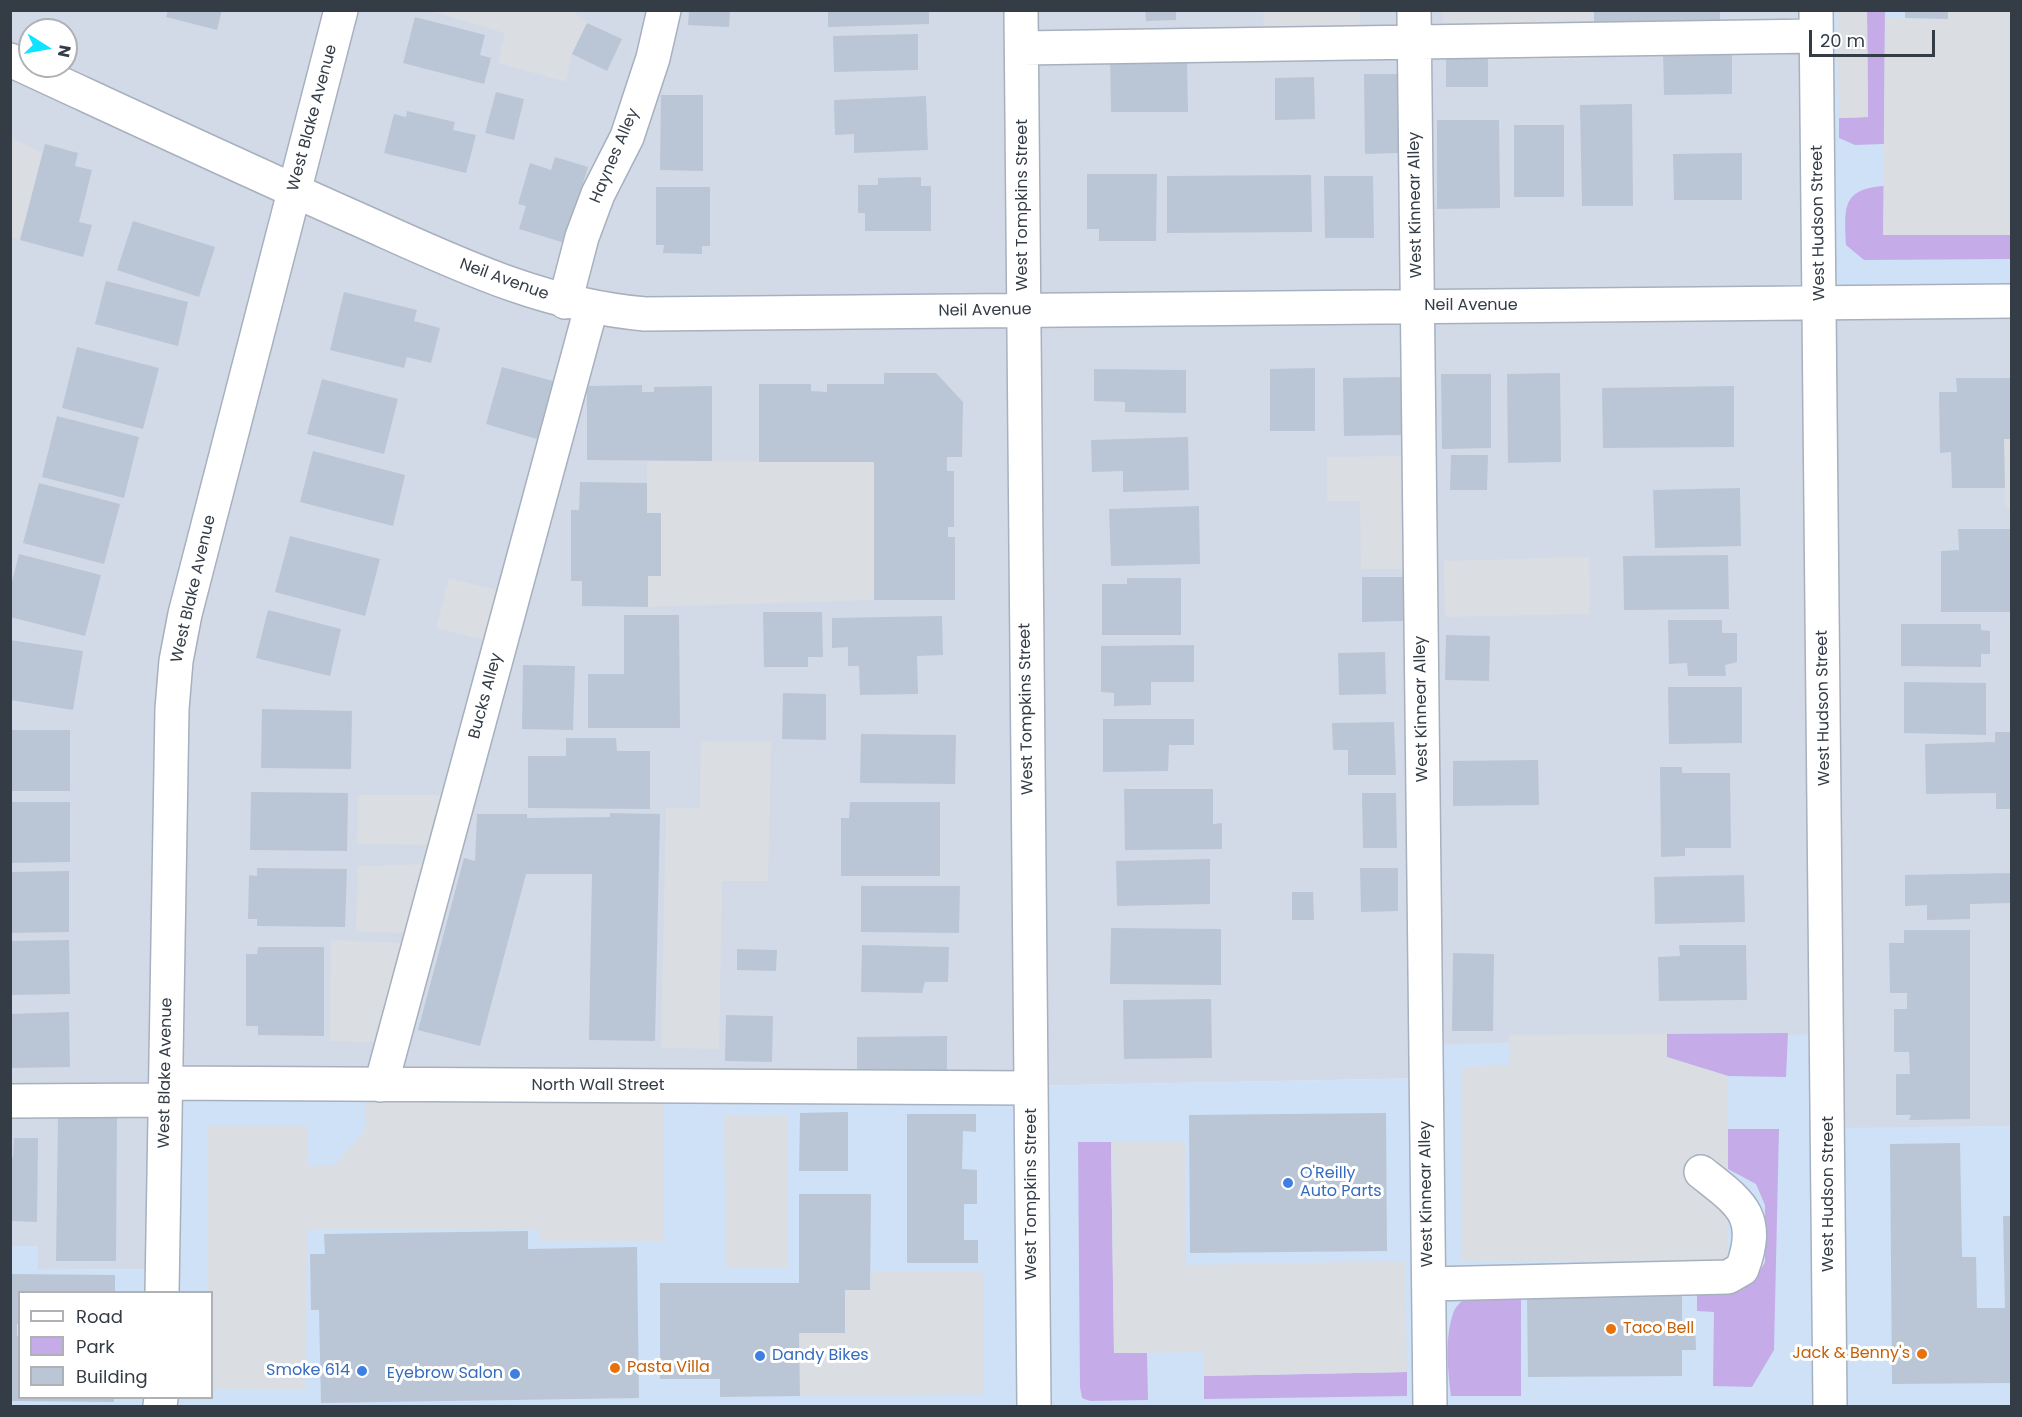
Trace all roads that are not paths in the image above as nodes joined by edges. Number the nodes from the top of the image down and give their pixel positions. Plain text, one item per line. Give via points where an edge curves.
1 (341, 10) edge
2 (664, 10) edge
3 (1021, 10) edge
4 (1414, 10) edge
5 (1816, 23) edge
6 (1414, 42) junction
7 (1022, 48) junction
8 (10, 60) edge
9 (294, 191) junction
10 (2012, 301) edge
11 (1820, 304) junction
12 (578, 305) junction
13 (1417, 307) junction
14 (1024, 310) junction
15 (381, 1084) junction
16 (1031, 1088) junction
17 (165, 1091) junction
18 (10, 1101) edge
19 (1701, 1172) dead end
20 (1429, 1284) junction
21 (162, 1291) edge
22 (1034, 1407) edge
23 (1430, 1407) edge
24 (1830, 1407) edge

1 - 9 street, West Blake Avenue
2 - 12 street, Haynes Alley via 627,137 598,194 582,237
3 - 7 street, West Tompkins Street
4 - 6 street, West Kinnear Alley
5 - 6 street
5 - 11 street, West Hudson Street
6 - 7 street
6 - 13 street, West Kinnear Alley
7 - 14 street, West Tompkins Street
8 - 9 street, Neil Avenue
9 - 12 street, Neil Avenue via 471,269
9 - 17 street, West Blake Avenue via 176,661
10 - 11 street, Neil Avenue
11 - 13 street, Neil Avenue
11 - 24 street, West Hudson Street
12 - 14 street, Neil Avenue via 645,314
12 - 15 street, Bucks Alley
13 - 14 street, Neil Avenue
13 - 20 street, West Kinnear Alley
14 - 16 street, West Tompkins Street
15 - 16 street, North Wall Street
15 - 17 street, North Wall Street
16 - 22 street, West Tompkins Street
17 - 18 street, North Wall Street
17 - 21 street, West Blake Avenue
19 - 20 street via 1738,1202 1751,1234 1742,1269 1728,1276
20 - 23 street, West Kinnear Alley

